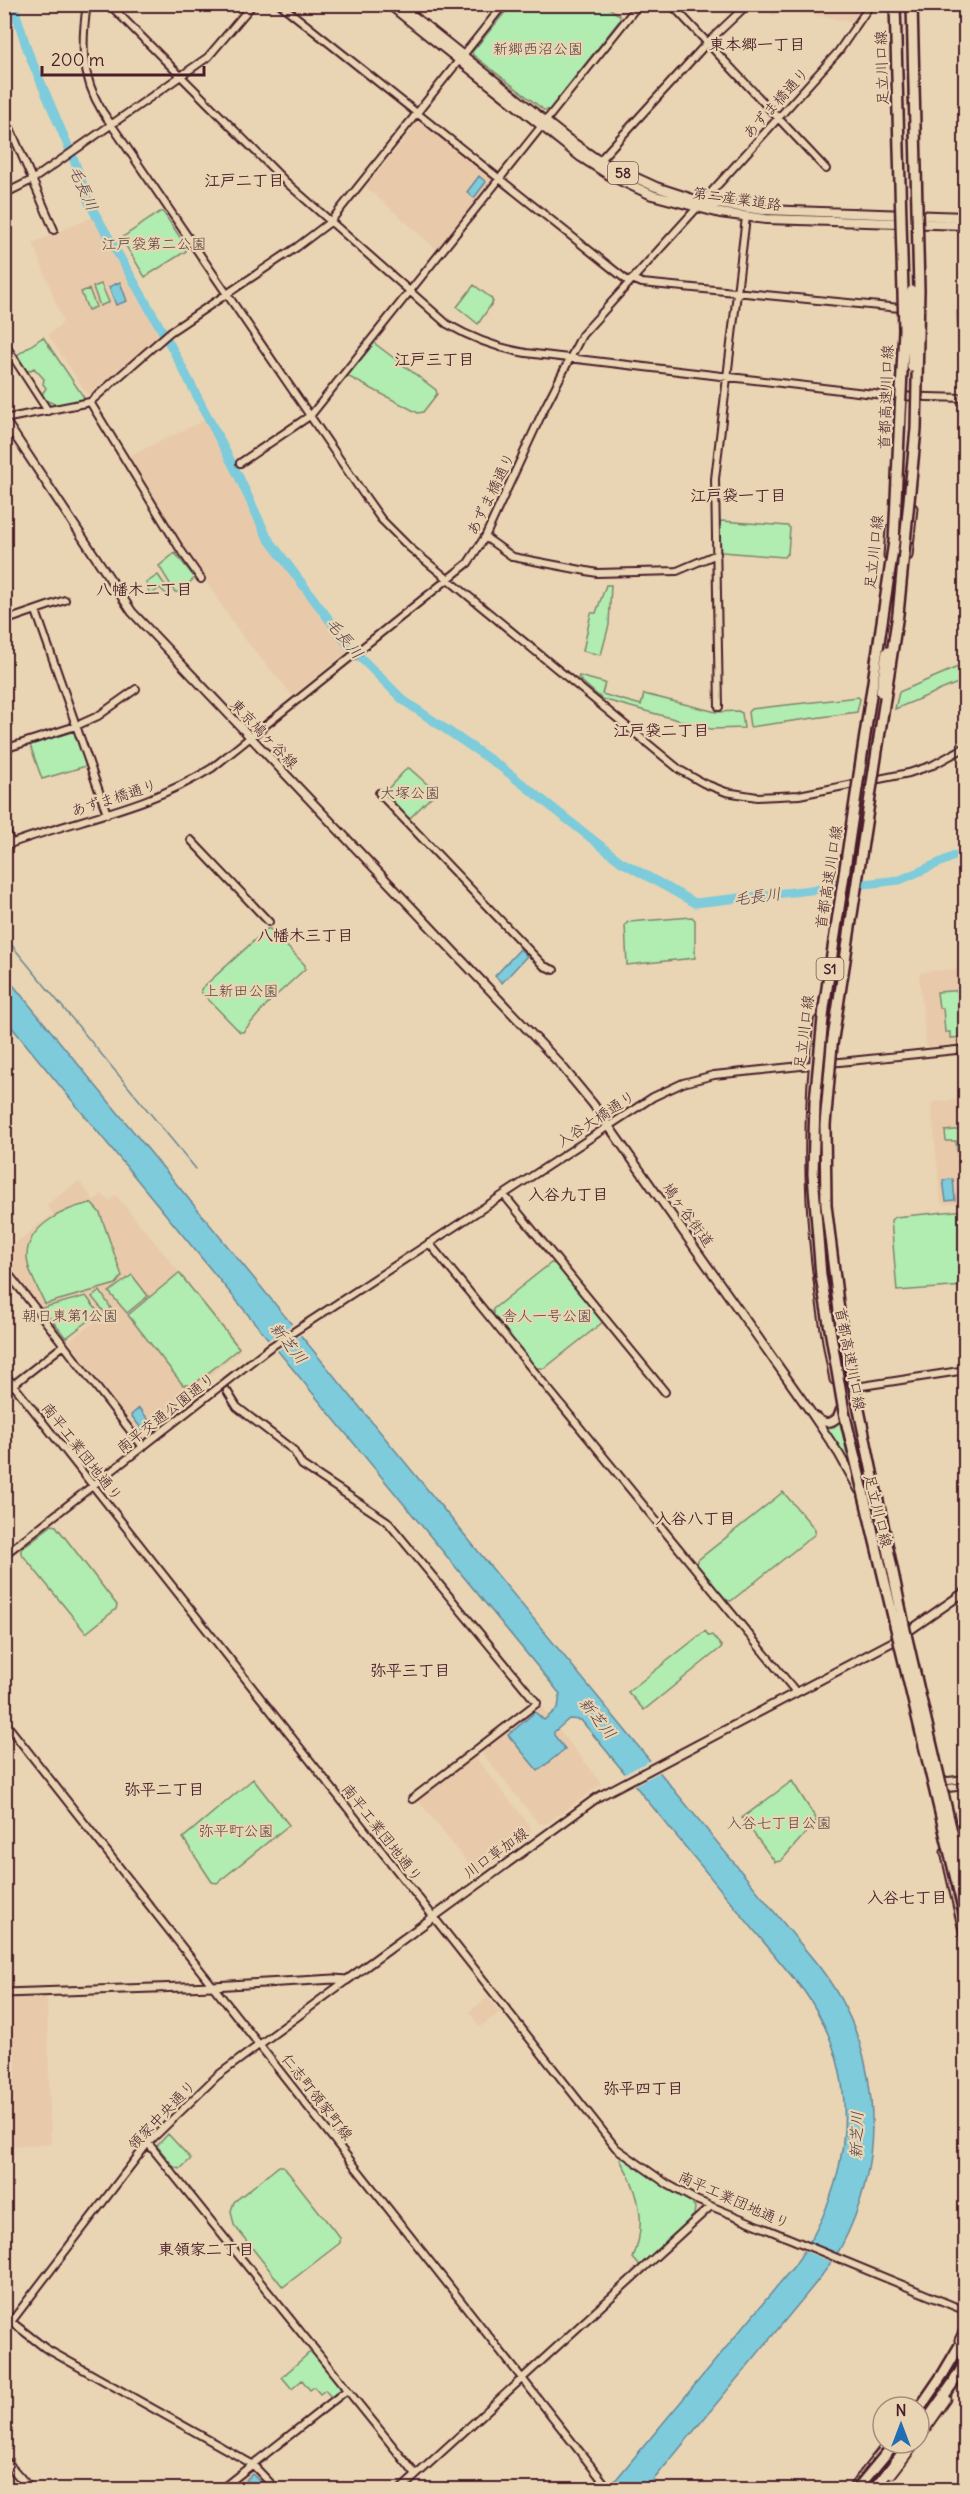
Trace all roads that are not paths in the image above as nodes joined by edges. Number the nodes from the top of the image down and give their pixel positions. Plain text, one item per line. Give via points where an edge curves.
1 (87, 4) edge
2 (109, 4) edge
3 (253, 4) edge
4 (280, 4) edge
5 (389, 4) edge
6 (398, 4) edge
7 (504, 4) edge
8 (639, 4) edge
9 (671, 4) edge
10 (748, 4) edge
11 (871, 4) edge
12 (894, 4) edge
13 (901, 4) edge
14 (907, 4) edge
15 (914, 4) edge
16 (707, 43) junction
17 (462, 58) junction
18 (182, 76) junction
19 (906, 90) junction
20 (417, 113) junction
21 (4, 114) edge
22 (778, 118) junction
23 (111, 124) junction
24 (543, 124) junction
25 (599, 161) junction
26 (826, 170) dead end
27 (500, 179) junction
28 (32, 180) junction
29 (4, 194) edge
30 (699, 205) junction
31 (746, 217) junction
32 (966, 217) edge
33 (909, 220) junction
34 (330, 222) junction
35 (966, 225) edge
36 (54, 230) dead end
37 (631, 280) junction
38 (910, 291) junction
39 (410, 292) junction
40 (227, 293) junction
41 (737, 293) junction
42 (900, 308) junction
43 (4, 343) edge
44 (569, 358) junction
45 (728, 376) junction
46 (899, 396) junction
47 (920, 397) junction
48 (966, 398) edge
49 (90, 402) junction
50 (48, 411) junction
51 (311, 416) junction
52 (4, 419) edge
53 (240, 463) dead end
54 (485, 537) junction
55 (894, 542) junction
56 (717, 554) junction
57 (201, 579) dead end
58 (449, 579) junction
59 (65, 600) dead end
60 (36, 611) junction
61 (4, 621) edge
62 (136, 689) dead end
63 (719, 707) dead end
64 (76, 726) junction
65 (250, 738) junction
66 (966, 747) edge
67 (4, 748) edge
68 (877, 780) junction
69 (854, 784) junction
70 (379, 794) dead end
71 (107, 814) junction
72 (4, 824) edge
73 (191, 840) dead end
74 (8, 845) edge
75 (859, 864) junction
76 (269, 922) dead end
77 (832, 952) junction
78 (554, 970) dead end
79 (538, 1041) joint
80 (966, 1049) edge
81 (834, 1062) junction
82 (813, 1064) junction
83 (609, 1125) junction
84 (504, 1195) junction
85 (827, 1230) junction
86 (429, 1243) junction
87 (4, 1268) edge
88 (286, 1336) joint
89 (64, 1345) junction
90 (966, 1370) edge
91 (4, 1373) edge
92 (14, 1384) junction
93 (856, 1387) junction
94 (227, 1391) dead end
95 (4, 1392) edge
96 (665, 1392) dead end
97 (810, 1410) junction
98 (840, 1410) junction
99 (143, 1447) junction
100 (93, 1485) junction
101 (859, 1491) junction
102 (874, 1511) junction
103 (4, 1555) edge
104 (894, 1559) junction
105 (878, 1564) junction
106 (966, 1591) edge
107 (909, 1630) junction
108 (896, 1640) junction
109 (796, 1692) junction
110 (4, 1721) edge
111 (966, 1779) edge
112 (945, 1784) junction
113 (966, 1786) edge
114 (930, 1788) junction
115 (412, 1799) dead end
116 (966, 1871) edge
117 (966, 1892) edge
118 (432, 1916) junction
119 (966, 1920) edge
120 (966, 1944) edge
121 (321, 1979) junction
122 (347, 1980) junction
123 (213, 1986) junction
124 (4, 1993) edge
125 (328, 1994) junction
126 (260, 2044) junction
127 (148, 2143) junction
128 (711, 2206) junction
129 (966, 2311) edge
130 (4, 2316) edge
131 (10, 2322) junction
132 (966, 2326) edge
133 (4, 2327) edge
134 (966, 2335) edge
135 (966, 2361) edge
136 (966, 2369) edge
137 (522, 2378) junction
138 (346, 2390) junction
139 (925, 2395) edge
140 (927, 2395) edge
141 (931, 2414) edge
142 (931, 2421) edge
143 (879, 2455) edge
144 (885, 2455) edge
145 (902, 2455) edge
146 (906, 2455) edge
147 (4, 2458) edge
148 (252, 2464) junction
149 (868, 2469) junction
150 (416, 2475) junction
151 (879, 2488) edge
152 (31, 2490) edge
153 (220, 2490) edge
154 (277, 2490) edge
155 (400, 2490) edge
156 (610, 2490) edge
157 (851, 2490) edge
158 (857, 2490) edge

1 - 23 street via 82,41 86,75 94,98
2 - 18 street
3 - 18 street via 213,52
4 - 20 street
5 - 17 main road, 第二産業道路 / 58
6 - 17 main road, 第二産業道路 / 58
7 - 17 street
8 - 24 street
9 - 16 street
10 - 16 street
11 - 22 street, あずま橋通り via 847,41
12 - 33 main road, 足立川口線
12 - 55 highway, 首都高速川口線 / S1, bridge via 904,329
13 - 19 highway
14 - 19 highway, bridge
15 - 33 main road, 足立川口線
15 - 75 highway, 首都高速川口線 / S1, bridge via 919,290 916,429 897,624
16 - 22 street
16 - 25 street
17 - 20 street
17 - 24 main road, 第二産業道路 / 58
18 - 23 street
18 - 34 street
19 - 33 highway
20 - 27 street
20 - 34 street
21 - 28 street
22 - 26 street
22 - 30 street, あずま橋通り
23 - 28 street
23 - 40 street
24 - 25 main road, 第二産業道路 / 58
24 - 27 street
24 - 30 main road, 第二産業道路 / 58 via 609,175 652,195
25 - 30 main road, 第二産業道路 / 58
27 - 37 street
27 - 39 street
28 - 29 street
28 - 36 street
30 - 31 main road, 第二産業道路 / 58
30 - 33 main road, 第二産業道路 / 58
30 - 37 street, あずま橋通り
31 - 33 main road, 第二産業道路 / 58
31 - 41 street
32 - 33 main road, 第二産業道路 / 58
33 - 35 main road, 第二産業道路 / 58
33 - 38 highway
33 - 42 main road, 足立川口線
33 - 47 main road, 足立川口線
34 - 39 street
34 - 40 street
37 - 41 street
37 - 44 street, あずま橋通り via 582,335
38 - 55 highway, bridge via 899,514
38 - 75 highway, bridge via 912,390 905,512
39 - 44 street via 447,324 474,339 503,349
39 - 51 street
40 - 49 street via 170,332
40 - 51 street
41 - 42 street
41 - 45 street
42 - 46 main road, 足立川口線
43 - 50 street
44 - 45 street
44 - 54 street, あずま橋通り
45 - 46 street
45 - 56 street via 715,479
46 - 47 street
46 - 69 main road, 足立川口線 via 888,551
47 - 48 street
47 - 68 main road, 足立川口線 via 904,591
49 - 50 street
49 - 57 street
50 - 52 street
51 - 53 street
51 - 58 street via 381,519
52 - 65 main road, 東京鳩ヶ谷線 via 132,612
54 - 56 street via 513,557 597,573 677,571
54 - 58 street, あずま橋通り via 468,563
55 - 77 highway, 首都高速川口線 / S1, bridge
56 - 63 street
58 - 65 street, あずま橋通り
58 - 69 street via 681,770 703,783 757,797 799,795
59 - 60 street
60 - 61 street
60 - 64 street
62 - 64 street via 98,716
64 - 67 street
64 - 71 street
65 - 71 street, あずま橋通り via 182,786
65 - 79 main road, 東京鳩ヶ谷線
66 - 68 street via 933,765
68 - 69 street
68 - 81 main road, 足立川口線
69 - 82 main road, 足立川口線
70 - 78 street via 544,966
71 - 74 street, あずま橋通り
72 - 74 street
73 - 76 street
75 - 85 highway, 首都高速川口線 / S1, bridge via 828,1088
77 - 102 highway, bridge via 817,1136 820,1225 831,1321
77 - 119 highway, 首都高速川口線 / S1, bridge via 818,1058 813,1136 816,1232 825,1311 844,1412
79 - 83 main road, 鳩ヶ谷街道
80 - 81 street, 入谷大橋通り
81 - 82 street, 入谷大橋通り
81 - 93 main road, 足立川口線 via 828,1141 830,1220
82 - 83 street, 入谷大橋通り via 699,1078 660,1093
82 - 98 main road, 足立川口線 via 811,1223 820,1302
83 - 84 street, 入谷大橋通り
83 - 97 main road, 鳩ヶ谷街道
84 - 86 street, 入谷大橋通り
84 - 96 street
85 - 102 highway, bridge via 835,1320
85 - 117 highway, 首都高速川口線 / S1, bridge via 857,1404
86 - 88 street, 入谷大橋通り
86 - 109 street
87 - 89 street
88 - 99 street, 南平交通公園通り
89 - 92 street
89 - 99 street
90 - 93 street
91 - 92 street, 南平工業団地通り
92 - 95 street
92 - 100 street, 南平工業団地通り
93 - 104 main road, 足立川口線
94 - 115 street via 237,1407 293,1450 302,1465 387,1521 537,1703
97 - 98 main road via 826,1423 837,1418
97 - 101 main road, 鳩ヶ谷街道
98 - 101 main road, 足立川口線
99 - 100 street, 南平交通公園通り
100 - 103 street, 南平交通公園通り
100 - 118 street, 南平工業団地通り
101 - 105 main road, 足立川口線
102 - 104 highway
102 - 105 highway
104 - 107 main road, 足立川口線
105 - 108 main road, 足立川口線
106 - 107 main road, 川口草加線
107 - 108 main road, 川口草加線
107 - 112 main road, 足立川口線
108 - 109 main road, 川口草加線
108 - 114 main road, 足立川口線
109 - 118 main road, 川口草加線 via 617,1786
110 - 123 street, 仁志町領家町線
111 - 112 street
112 - 113 street
112 - 114 street via 938,1790
112 - 116 main road, 足立川口線
114 - 120 main road, 足立川口線
118 - 122 main road, 川口草加線
118 - 128 street, 南平工業団地通り via 610,2141 660,2179
121 - 122 main road
121 - 123 main road
121 - 125 street
122 - 125 street, 領家中央通り
123 - 124 main road
123 - 126 street, 仁志町領家町線
125 - 126 street, 領家中央通り
126 - 127 street, 領家中央通り via 217,2076
126 - 137 street, 仁志町領家町線
127 - 131 street, 領家中央通り
127 - 138 street
128 - 129 street, 南平工業団地通り
128 - 137 street
130 - 131 street
131 - 133 street, 領家中央通り
131 - 148 street via 45,2348
132 - 139 main road
134 - 140 highway
135 - 141 highway
136 - 142 main road
137 - 150 street
137 - 156 street, 仁志町領家町線
138 - 148 street
138 - 150 street
143 - 149 main road
144 - 158 highway, bridge
145 - 151 highway
146 - 151 main road
147 - 152 main road
148 - 153 street
148 - 154 street
149 - 157 main road
149 - 158 highway
150 - 155 street

